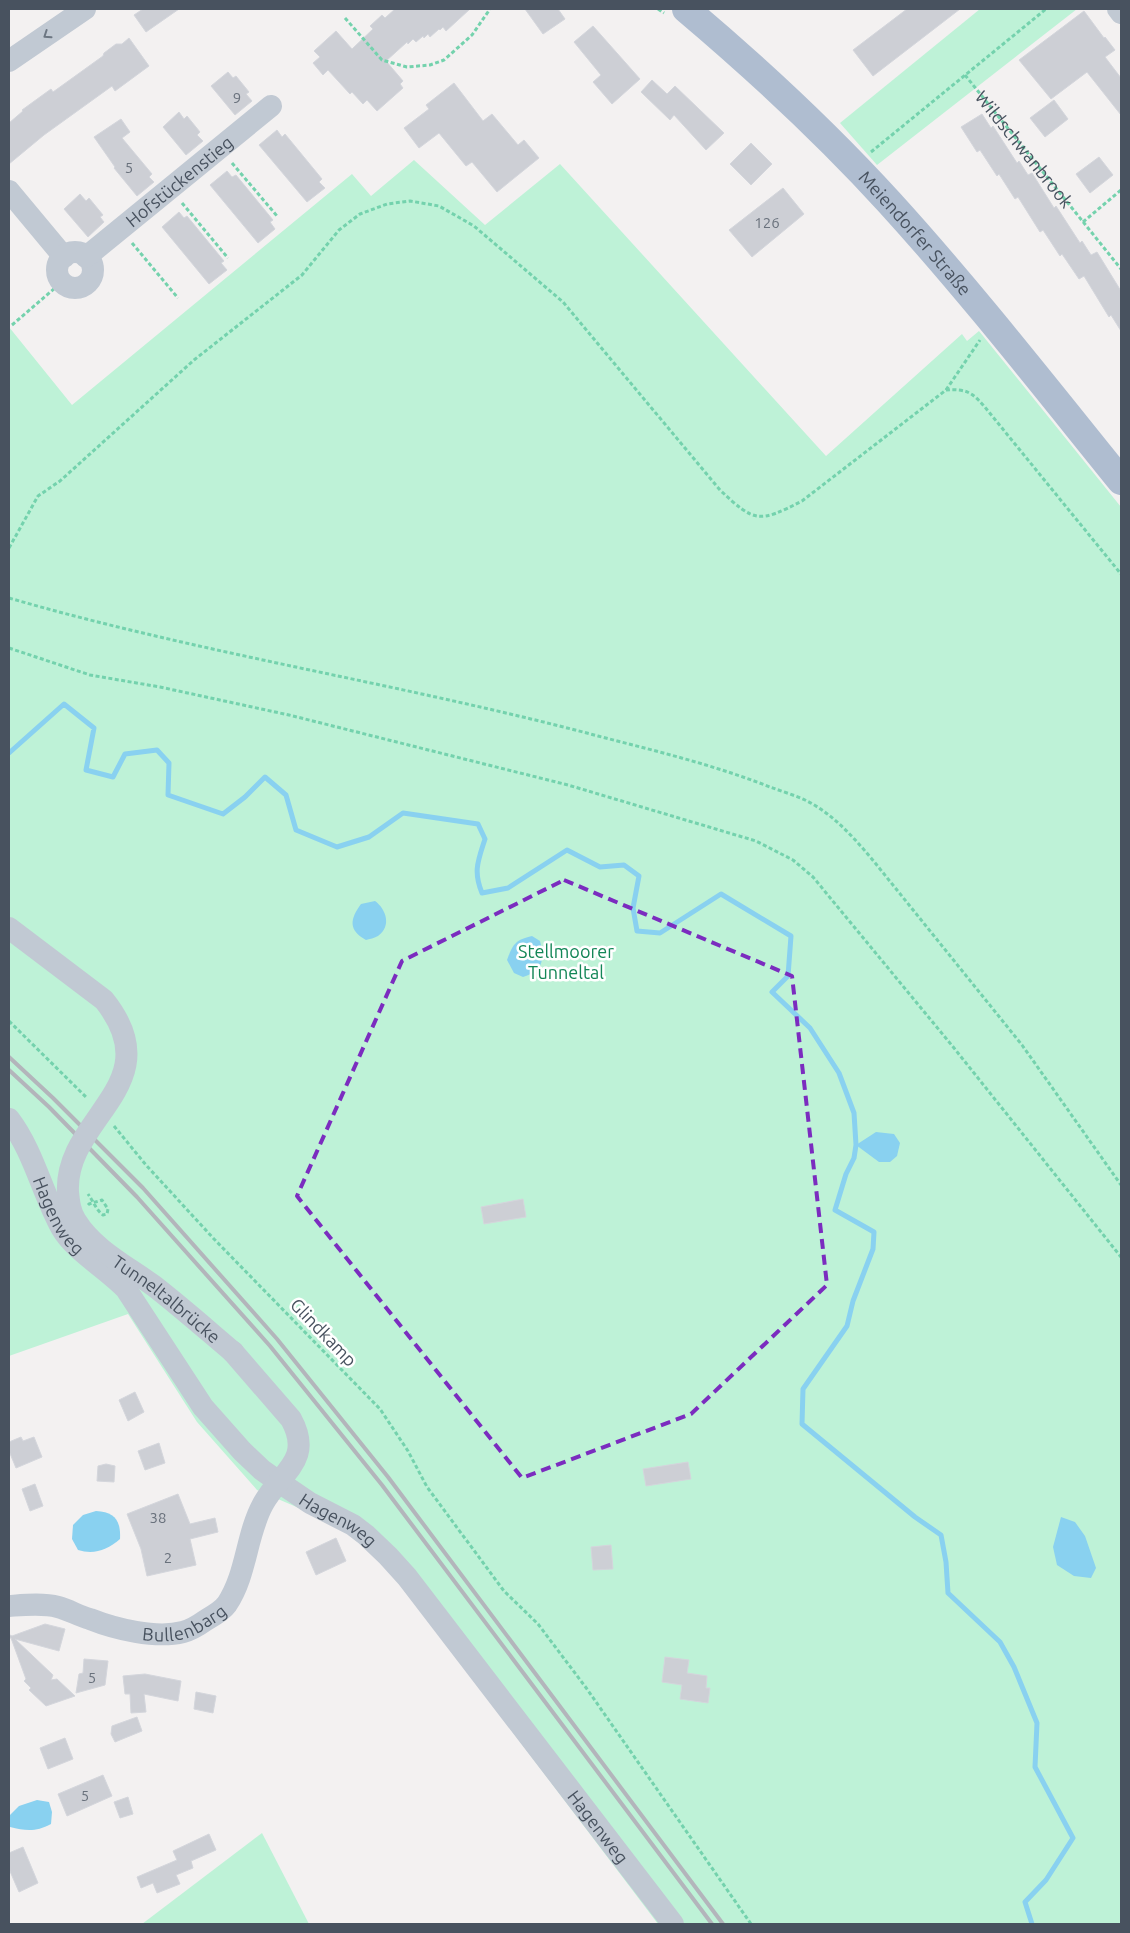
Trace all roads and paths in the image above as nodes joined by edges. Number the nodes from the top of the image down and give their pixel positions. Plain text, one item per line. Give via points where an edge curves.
1 (85, 9) edge
2 (490, 9) edge
3 (686, 9) edge
4 (1046, 9) edge
5 (1118, 9) edge
6 (1121, 13) edge
7 (345, 18) dead end
8 (9, 61) edge
9 (966, 76) junction
10 (271, 106) dead end
11 (220, 148) junction
12 (854, 166) junction
13 (170, 188) junction
14 (1121, 190) edge
15 (9, 191) edge
16 (277, 216) dead end
17 (1083, 222) junction
18 (120, 229) junction
19 (64, 257) junction
20 (86, 257) junction
21 (228, 258) dead end
22 (1121, 269) edge
23 (62, 282) junction
24 (178, 298) dead end
25 (12, 325) dead end
26 (986, 335) dead end
27 (946, 390) junction
28 (1121, 481) edge
29 (9, 548) edge
30 (1121, 574) edge
31 (9, 598) edge
32 (9, 648) edge
33 (9, 928) edge
34 (9, 1021) edge
35 (93, 1105) dead end
36 (9, 1119) edge
37 (107, 1119) dead end
38 (1121, 1185) edge
39 (89, 1204) dead end
40 (96, 1207) dead end
41 (1121, 1257) edge
42 (279, 1482) junction
43 (9, 1606) edge
44 (673, 1924) edge
45 (750, 1924) edge

1 -> 8 street
2 - 7 path via 472,35 444,60 407,67 382,60
3 - 12 main road, Meiendorfer Straße via 768,81
4 - 9 path
5 - 6 street
9 - 12 path
9 - 17 path, Wildschwanbrook
10 - 11 street, Hofstückenstieg
11 - 13 street, Hofstückenstieg
11 - 16 path
12 - 28 main road, Meiendorfer Straße via 997,327
13 - 18 street, Hofstückenstieg
13 - 21 path
14 - 17 path, Wildschwanbrook
15 - 19 street
17 - 22 path, Wildschwanbrook
18 - 20 street, Hofstückenstieg
18 - 24 path
19 - 20 street via 75,253
19 - 23 street via 57,272
20 - 23 street via 93,271 89,282 77,288
23 - 25 path
26 - 27 path
27 - 29 path via 802,501 776,514 757,517 742,511 720,490 562,302 474,226 439,206 410,201 386,204 360,214 339,230 302,275 194,360 60,481 38,496
27 - 30 path via 962,389 974,394
31 - 38 path via 275,664 518,715 726,770 806,800 852,836 876,864 1022,1045
32 - 41 path via 90,675 298,717 568,785 756,841 793,860 818,883
33 - 42 street, Tunneltalbrücke, bridge via 104,1000 120,1025 124,1039 122,1078 71,1162 69,1200 75,1220 106,1251 233,1352 281,1406 298,1431 299,1449 294,1464
34 - 35 path
36 - 42 street, Hagenweg via 28,1150 62,1229 71,1242 126,1289 203,1407 242,1451
37 - 45 path, Glindkamp via 208,1232 380,1409 408,1450 427,1487 504,1591 538,1624 587,1688
39 - 40 path via 102,1200 108,1209 107,1214 103,1215
42 - 43 street, Bullenbarg via 256,1516 235,1587 226,1605 214,1616 183,1632 162,1634 124,1630 57,1606
42 - 44 street, Hagenweg via 310,1503 353,1525 388,1556

